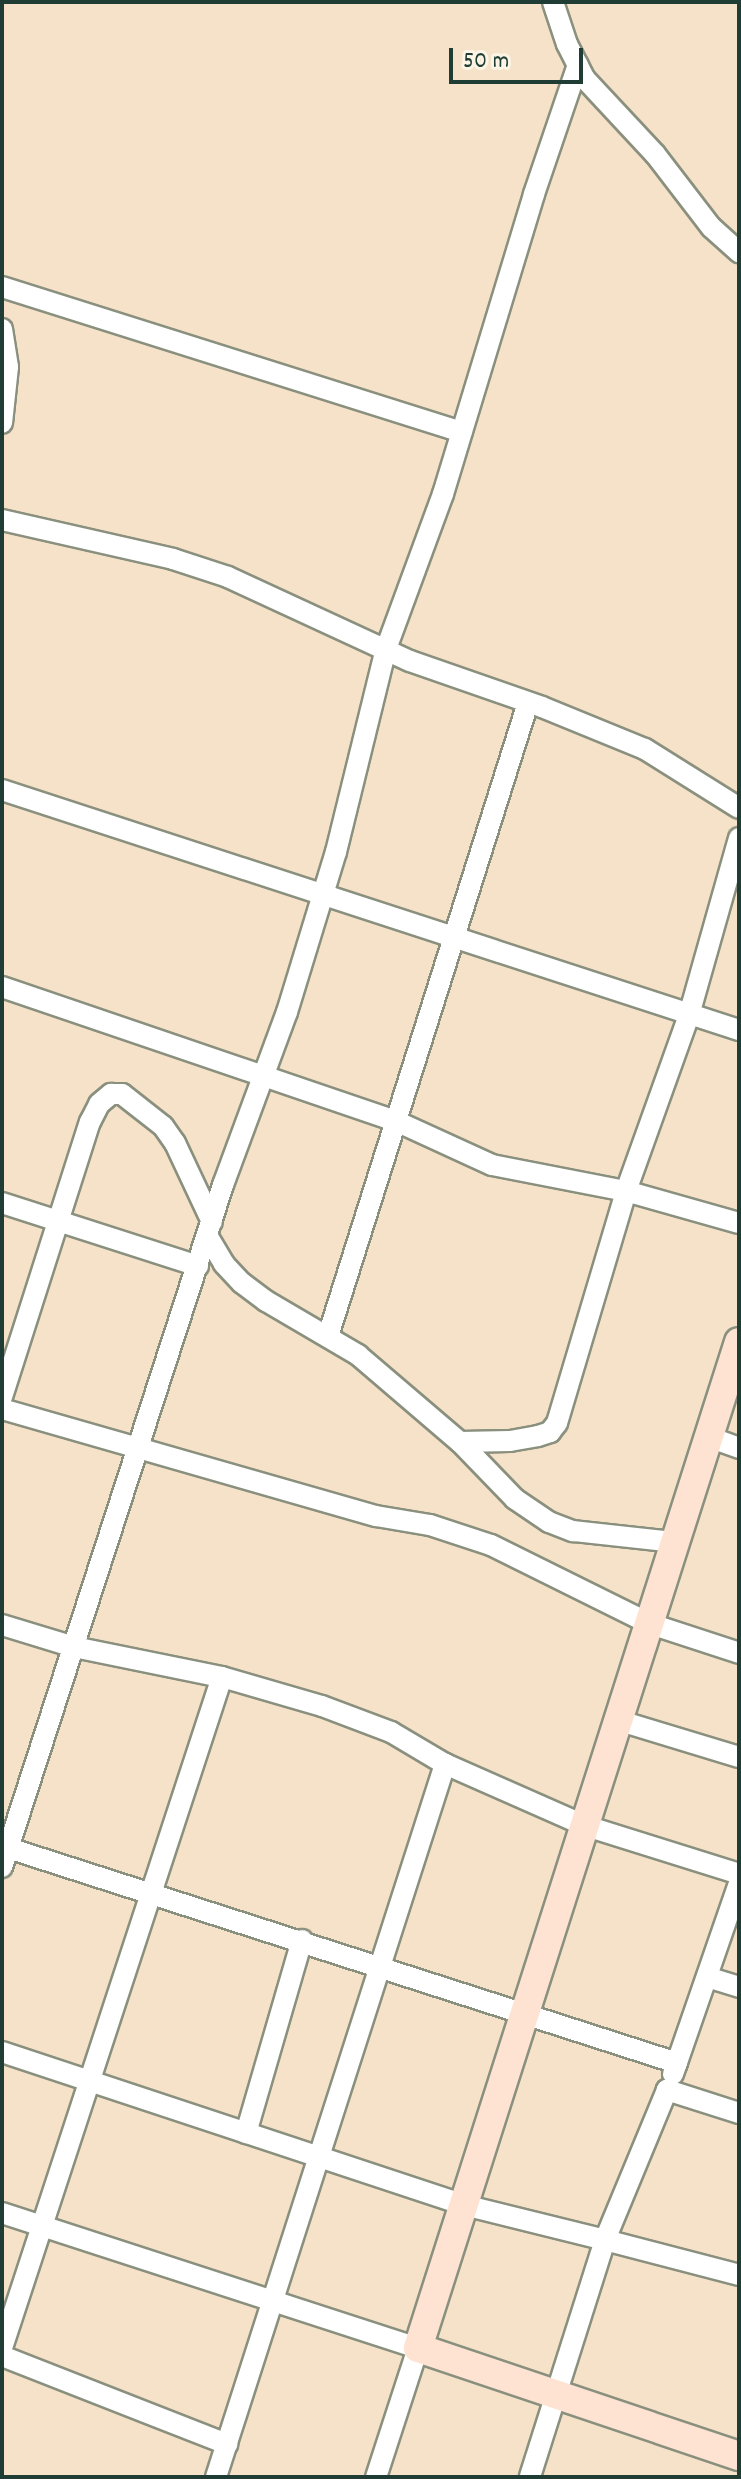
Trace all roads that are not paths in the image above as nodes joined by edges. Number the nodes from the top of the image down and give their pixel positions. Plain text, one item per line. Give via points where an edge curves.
1 (553, 2) edge
2 (578, 65) junction
3 (739, 252) edge
4 (2, 287) edge
5 (2, 329) edge
6 (2, 423) edge
7 (462, 432) junction
8 (2, 520) edge
9 (386, 649) junction
10 (528, 703) junction
11 (2, 790) edge
12 (739, 808) edge
13 (739, 838) edge
14 (322, 896) junction
15 (456, 939) junction
16 (2, 987) edge
17 (689, 1015) junction
18 (739, 1030) edge
19 (263, 1073) junction
20 (398, 1122) junction
21 (626, 1191) junction
22 (2, 1203) edge
23 (55, 1222) junction
24 (739, 1223) edge
25 (210, 1230) junction
26 (198, 1266) junction
27 (328, 1336) junction
28 (739, 1342) edge
29 (2, 1397) edge
30 (2, 1409) edge
31 (709, 1437) junction
32 (460, 1442) junction
33 (739, 1448) edge
34 (138, 1449) junction
35 (674, 1542) junction
36 (648, 1623) junction
37 (2, 1625) edge
38 (74, 1647) junction
39 (739, 1653) edge
40 (222, 1677) junction
41 (617, 1720) junction
42 (739, 1757) edge
43 (445, 1764) junction
44 (583, 1825) junction
45 (4, 1854) edge
46 (739, 1874) edge
47 (739, 1883) edge
48 (149, 1892) junction
49 (302, 1940) junction
50 (381, 1965) junction
51 (707, 1977) junction
52 (739, 1987) edge
53 (524, 2014) junction
54 (2, 2052) edge
55 (677, 2063) junction
56 (90, 2080) junction
57 (667, 2090) junction
58 (739, 2113) edge
59 (246, 2133) junction
60 (319, 2157) junction
61 (464, 2205) junction
62 (2, 2213) edge
63 (42, 2225) junction
64 (605, 2240) junction
65 (739, 2275) edge
66 (275, 2301) junction
67 (2, 2348) edge
68 (418, 2348) junction
69 (2, 2356) edge
70 (556, 2393) junction
71 (227, 2444) junction
72 (739, 2456) edge
73 (216, 2477) edge
74 (376, 2477) edge
75 (530, 2477) edge

1 - 2 street
2 - 3 street via 711,227
2 - 7 street
4 - 7 street
5 - 6 street via 8,367
7 - 9 street
8 - 9 street via 203,568
9 - 10 street
9 - 14 street
10 - 12 street via 645,749
10 - 15 street
11 - 14 street
13 - 17 street
14 - 15 street
14 - 19 street
15 - 17 street
15 - 20 street
16 - 19 street
17 - 18 street
17 - 21 street
19 - 20 street
19 - 25 street
20 - 21 street via 492,1165
20 - 27 street
21 - 24 street
21 - 32 street via 557,1423 538,1436
22 - 23 street
23 - 25 street via 99,1104 111,1094 122,1094 163,1126 175,1143
23 - 26 street
23 - 29 street
25 - 26 street
25 - 27 street via 224,1264 242,1283
26 - 34 street
27 - 32 street
28 - 31 street
30 - 34 street
31 - 33 street
31 - 35 street
32 - 35 street via 515,1499 549,1522 573,1531
34 - 36 street via 476,1540
34 - 38 street
35 - 36 street
36 - 39 street
36 - 41 street
37 - 38 street
38 - 40 street
38 - 45 street
40 - 43 street via 391,1732
40 - 48 street
41 - 42 street
41 - 44 street
43 - 44 street
43 - 50 street
44 - 46 street
44 - 53 street
45 - 48 street
47 - 51 street
48 - 49 street
48 - 56 street
49 - 50 street
49 - 59 street
50 - 53 street
50 - 60 street
51 - 52 street
51 - 55 street
53 - 55 street
53 - 61 street
54 - 56 street
55 - 57 street
56 - 59 street
56 - 63 street
57 - 58 street
57 - 64 street
59 - 60 street
60 - 61 street
60 - 66 street
61 - 64 street
61 - 68 street
62 - 63 street
63 - 66 street
63 - 67 street
64 - 65 street
64 - 70 street
66 - 68 street
66 - 71 street
68 - 70 street
68 - 74 street
69 - 71 street
70 - 72 street
70 - 75 street
71 - 73 street

